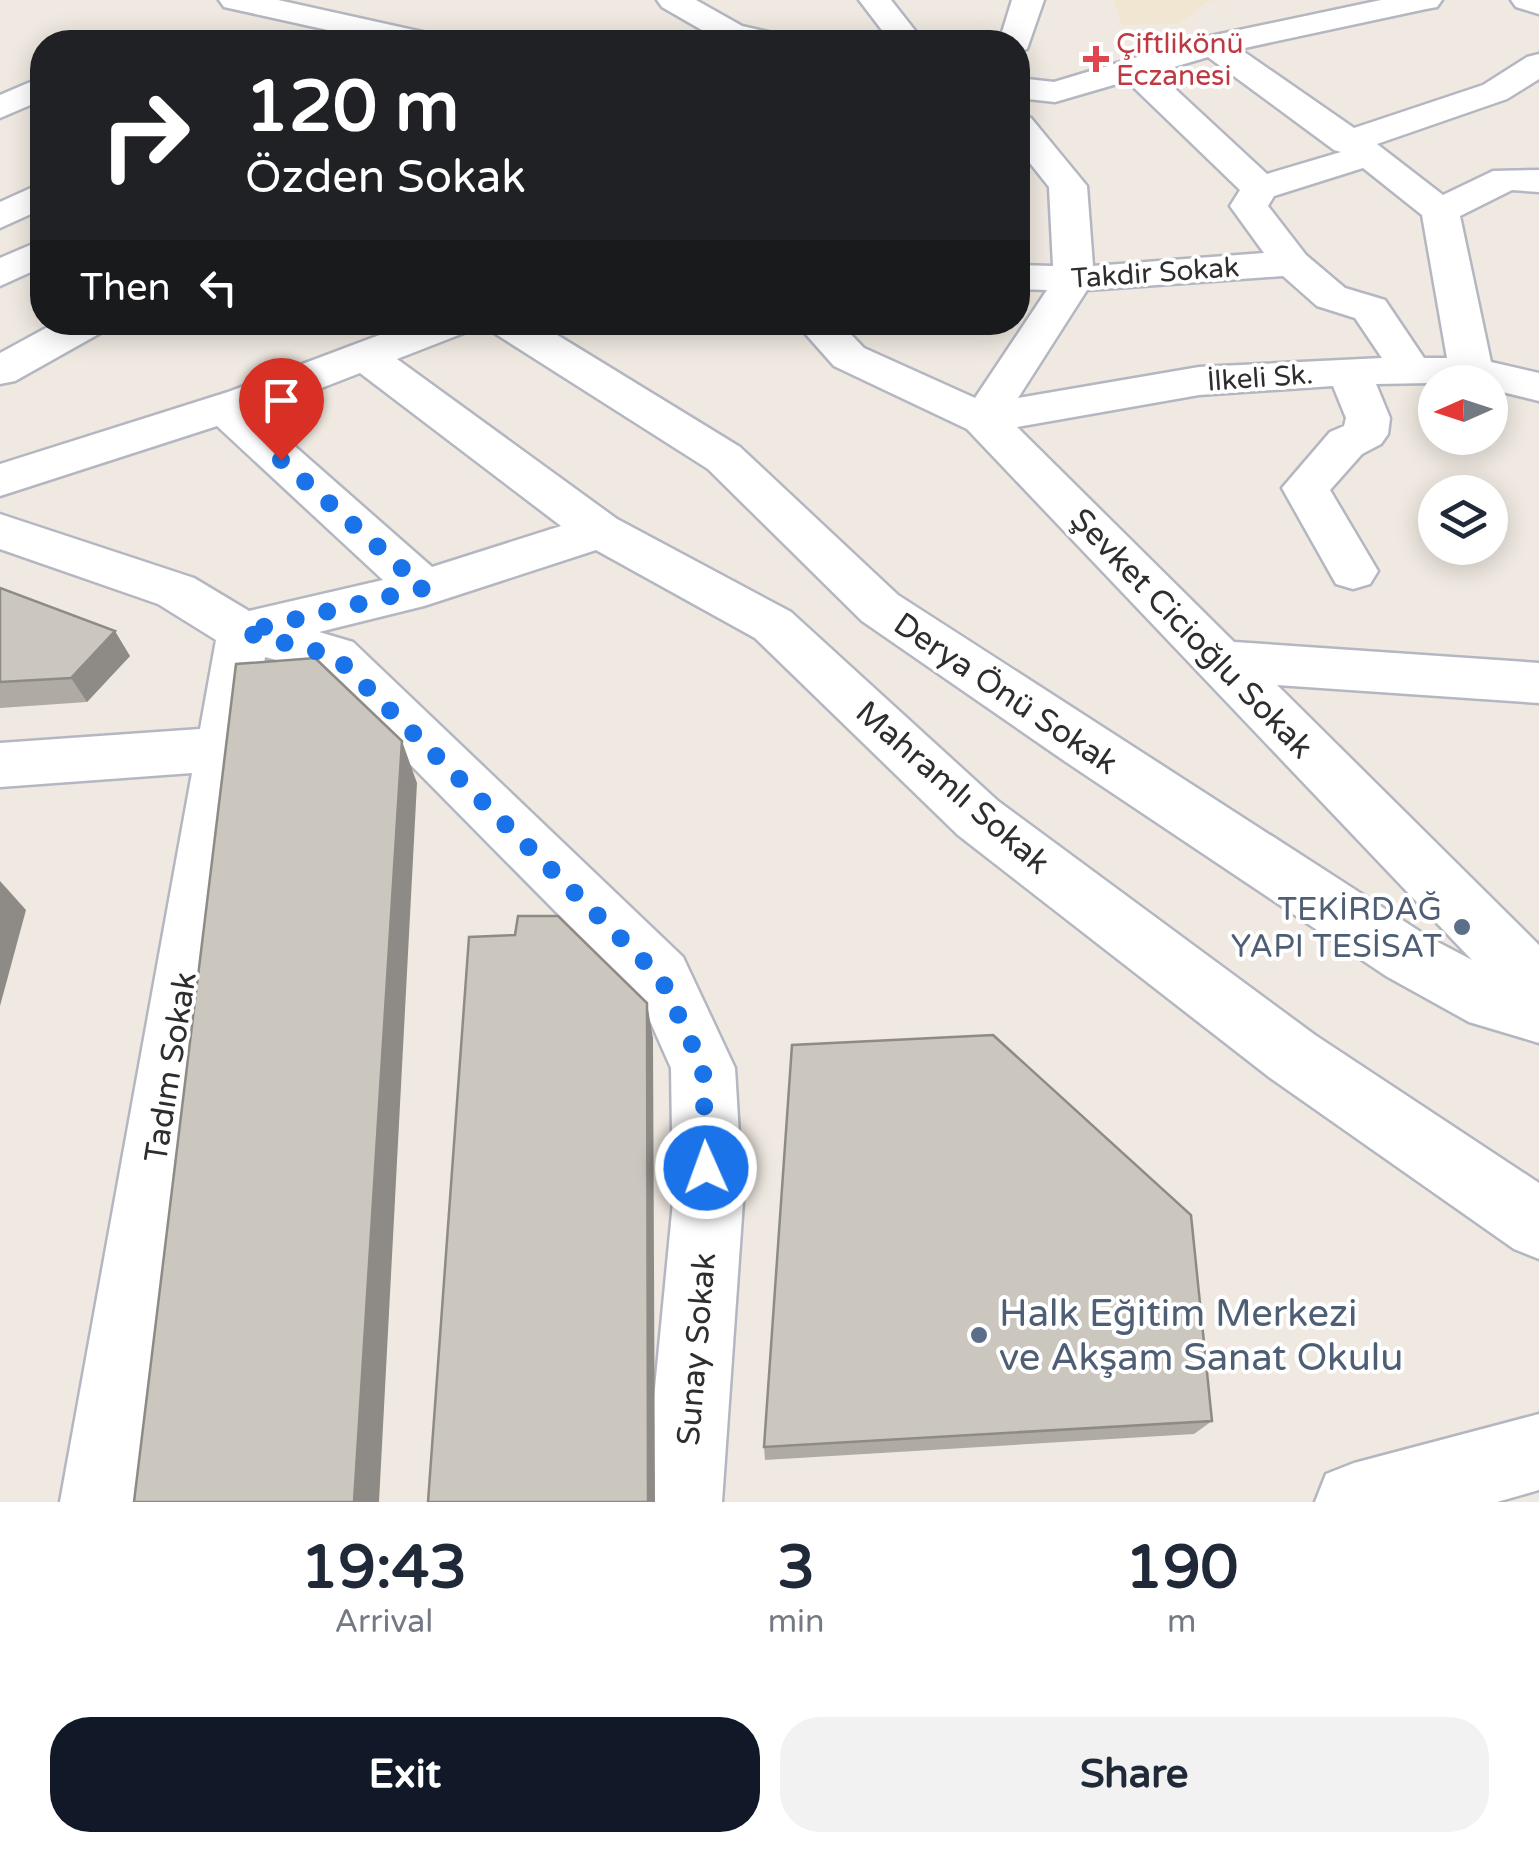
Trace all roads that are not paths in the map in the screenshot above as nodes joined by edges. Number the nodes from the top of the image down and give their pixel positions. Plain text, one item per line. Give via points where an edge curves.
1 (235, 0) edge
2 (673, 0) edge
3 (875, 0) edge
4 (1028, 0) edge
5 (1426, 0) edge
6 (1528, 0) edge
7 (1539, 5) edge
8 (325, 9) edge
9 (299, 30) edge
10 (388, 30) edge
11 (719, 30) edge
12 (899, 30) edge
13 (1019, 30) edge
14 (1213, 45) junction
15 (1539, 64) edge
16 (1135, 70) junction
17 (30, 83) edge
18 (1030, 89) edge
19 (1055, 92) junction
20 (1030, 107) edge
21 (0, 108) edge
22 (1030, 140) edge
23 (1358, 148) junction
24 (1539, 181) edge
25 (1260, 188) junction
26 (30, 200) edge
27 (1440, 211) junction
28 (0, 216) edge
29 (30, 258) edge
30 (1292, 263) junction
31 (0, 274) edge
32 (1030, 278) edge
33 (1074, 279) junction
34 (65, 335) edge
35 (420, 335) edge
36 (527, 335) edge
37 (828, 335) edge
38 (365, 356) junction
39 (1470, 365) edge
40 (0, 370) edge
41 (1350, 371) junction
42 (1412, 371) junction
43 (1418, 371) edge
44 (1508, 380) edge
45 (1539, 387) edge
46 (224, 408) junction
47 (983, 419) junction
48 (0, 480) edge
49 (0, 531) edge
50 (600, 531) junction
51 (1353, 571) dead end
52 (424, 588) junction
53 (243, 632) junction
54 (1218, 661) junction
55 (1539, 684) edge
56 (223, 750) junction
57 (0, 764) edge
58 (1539, 986) edge
59 (1539, 1014) edge
60 (1539, 1224) edge
61 (1539, 1452) edge
62 (99, 1502) edge
63 (683, 1502) edge
64 (1354, 1502) edge

1 - 8 street
2 - 11 street
3 - 12 street
4 - 13 street
5 - 14 street
6 - 7 street
8 - 9 street
8 - 10 street
14 - 16 street
14 - 23 street
15 - 23 street via 1495,92
16 - 19 street
16 - 25 street
17 - 21 street
18 - 19 street
19 - 20 street
22 - 33 street via 1068,186
23 - 25 street
23 - 27 street
24 - 27 street via 1506,179
25 - 30 street via 1249,206
26 - 28 street
27 - 39 street
29 - 31 street
30 - 33 street, Takdir Sokak
30 - 42 street via 1331,297 1370,309
32 - 33 street, Takdir Sokak
33 - 47 street
34 - 40 street
35 - 38 street
36 - 59 street, Derya Önü Sokak via 724,458 880,608 1085,747 1408,956 1491,1002
37 - 47 street, Şevket Cicioğlu Sokak via 849,357
38 - 46 street
38 - 50 street, Mahramlı Sokak
41 - 42 street, İlkeli Sk.
41 - 47 street, İlkeli Sk. via 1200,382
41 - 51 street via 1368,418 1365,434 1346,444 1304,488
42 - 43 street, İlkeli Sk.
44 - 45 street, İlkeli Sk.
46 - 48 street
46 - 52 street
47 - 54 street, Şevket Cicioğlu Sokak
49 - 53 street, Sunay Sokak via 176,592
50 - 52 street
50 - 60 street, Mahramlı Sokak via 773,625 978,818 1292,1056
52 - 53 street
53 - 56 street, Tadım Sokak
53 - 63 street, Sunay Sokak via 335,656 661,978 703,1068 708,1202
54 - 55 street
54 - 58 street, Şevket Cicioğlu Sokak
56 - 57 street
56 - 62 street, Tadım Sokak
61 - 64 street

